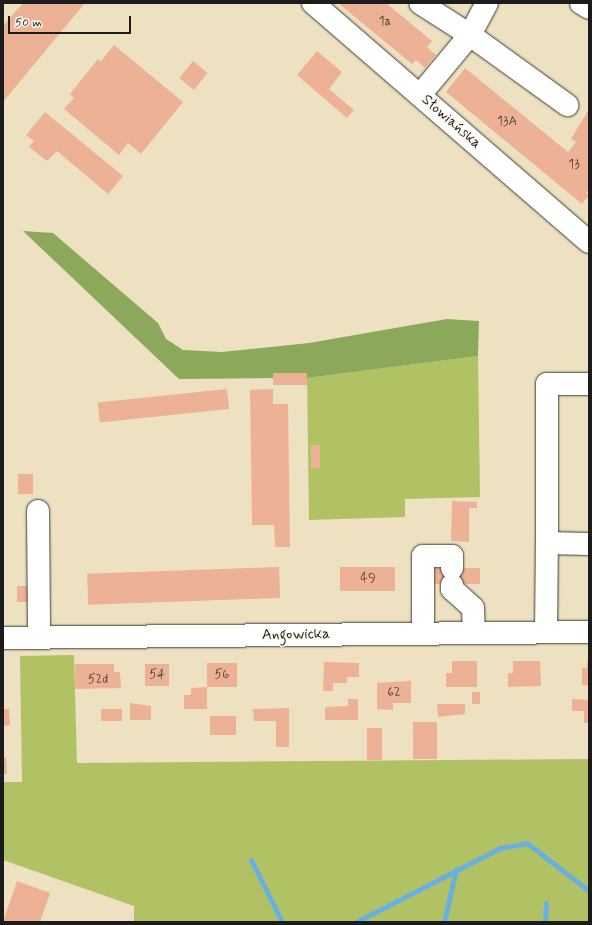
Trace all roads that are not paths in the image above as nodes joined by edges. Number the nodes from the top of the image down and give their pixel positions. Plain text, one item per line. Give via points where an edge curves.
1 (313, 3) edge
2 (420, 3) edge
3 (487, 3) edge
4 (581, 3) edge
5 (589, 8) edge
6 (470, 35) junction
7 (420, 95) junction
8 (567, 105) dead end
9 (589, 242) edge
10 (589, 384) edge
11 (38, 511) dead end
12 (547, 543) junction
13 (589, 544) edge
14 (546, 632) junction
15 (589, 632) edge
16 (474, 633) junction
17 (423, 634) junction
18 (39, 637) junction
19 (3, 638) edge

1 - 7 street, Słowiańska
2 - 6 street
3 - 6 street
4 - 5 street
6 - 7 street
6 - 8 street
7 - 9 street, Słowiańska
10 - 12 street via 547,384
11 - 18 street
12 - 13 street
12 - 14 street
14 - 15 street, Angowicka
14 - 16 street, Angowicka
16 - 17 street, Angowicka
16 - 17 street via 474,608 452,590 452,556 423,556
17 - 18 street, Angowicka
18 - 19 street, Angowicka

